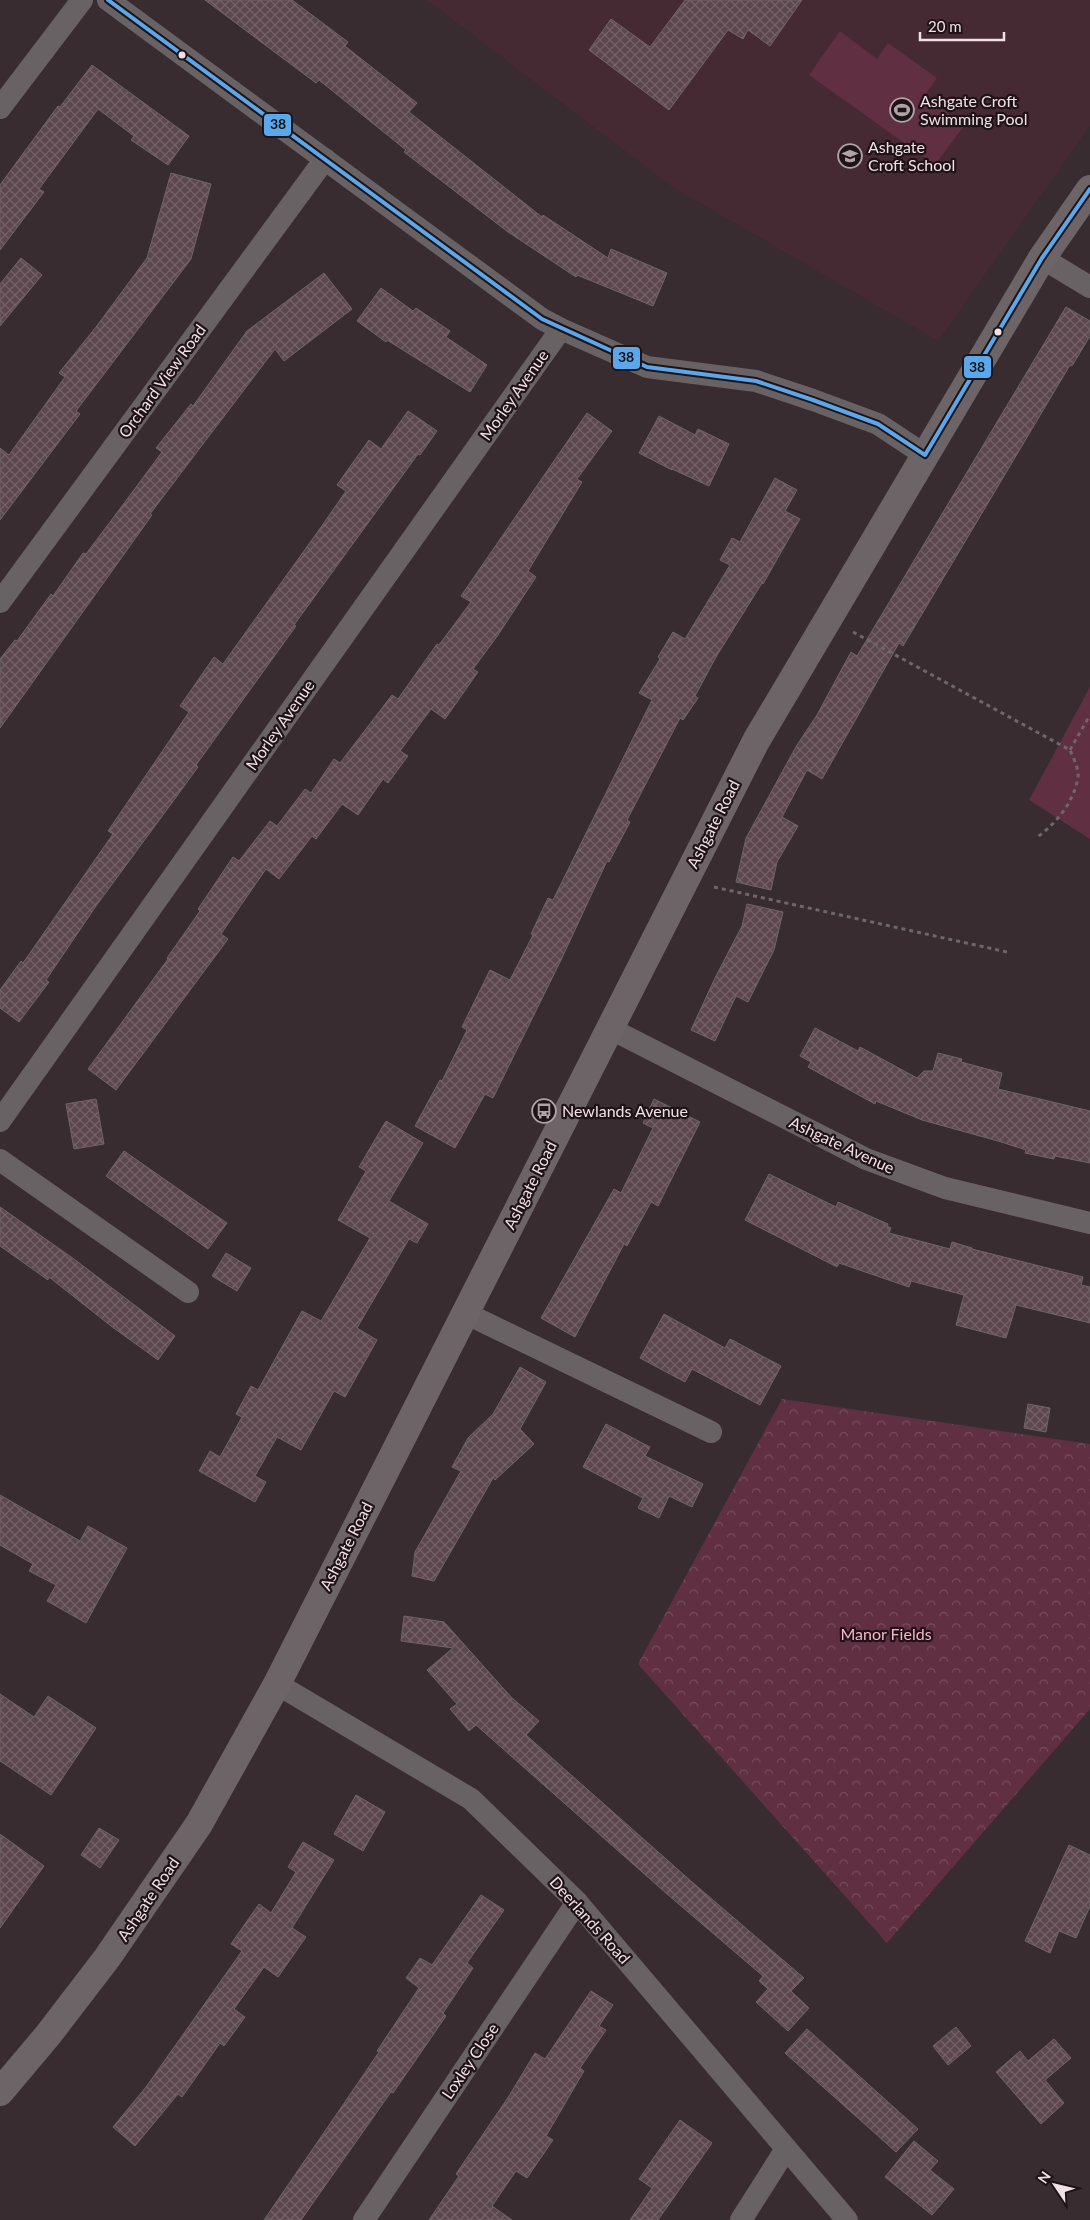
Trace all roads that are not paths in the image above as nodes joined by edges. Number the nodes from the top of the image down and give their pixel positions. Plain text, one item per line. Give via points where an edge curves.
1 (82, 0) edge
2 (108, 0) edge
3 (0, 108) edge
4 (325, 159) junction
5 (1090, 189) edge
6 (1042, 258) junction
7 (1090, 287) edge
8 (560, 329) junction
9 (925, 455) junction
10 (0, 602) edge
11 (609, 1028) junction
12 (0, 1121) edge
13 (0, 1160) edge
14 (1090, 1223) edge
15 (188, 1292) dead end
16 (465, 1313) junction
17 (711, 1432) dead end
18 (276, 1684) junction
19 (577, 1902) junction
20 (0, 2092) edge
21 (786, 2149) junction
22 (364, 2220) edge
23 (741, 2220) edge
24 (847, 2220) edge

1 - 3 street
2 - 4 street
4 - 8 street
4 - 10 street, Orchard View Road
5 - 6 street, Ashgate Road
6 - 7 street
6 - 9 street, Ashgate Road
8 - 9 street via 646,367 756,381 814,400 878,424
8 - 12 street, Morley Avenue
9 - 11 street, Ashgate Road via 756,741
11 - 14 street, Ashgate Avenue via 866,1159 945,1188
11 - 16 street, Ashgate Road
13 - 15 street
16 - 17 street
16 - 18 street, Ashgate Road
18 - 19 street, Deerlands Road via 471,1799
18 - 20 street, Ashgate Road via 199,1824 108,1958
19 - 21 street, Deerlands Road
19 - 22 street, Loxley Close
21 - 23 street
21 - 24 street, Deerlands Road

